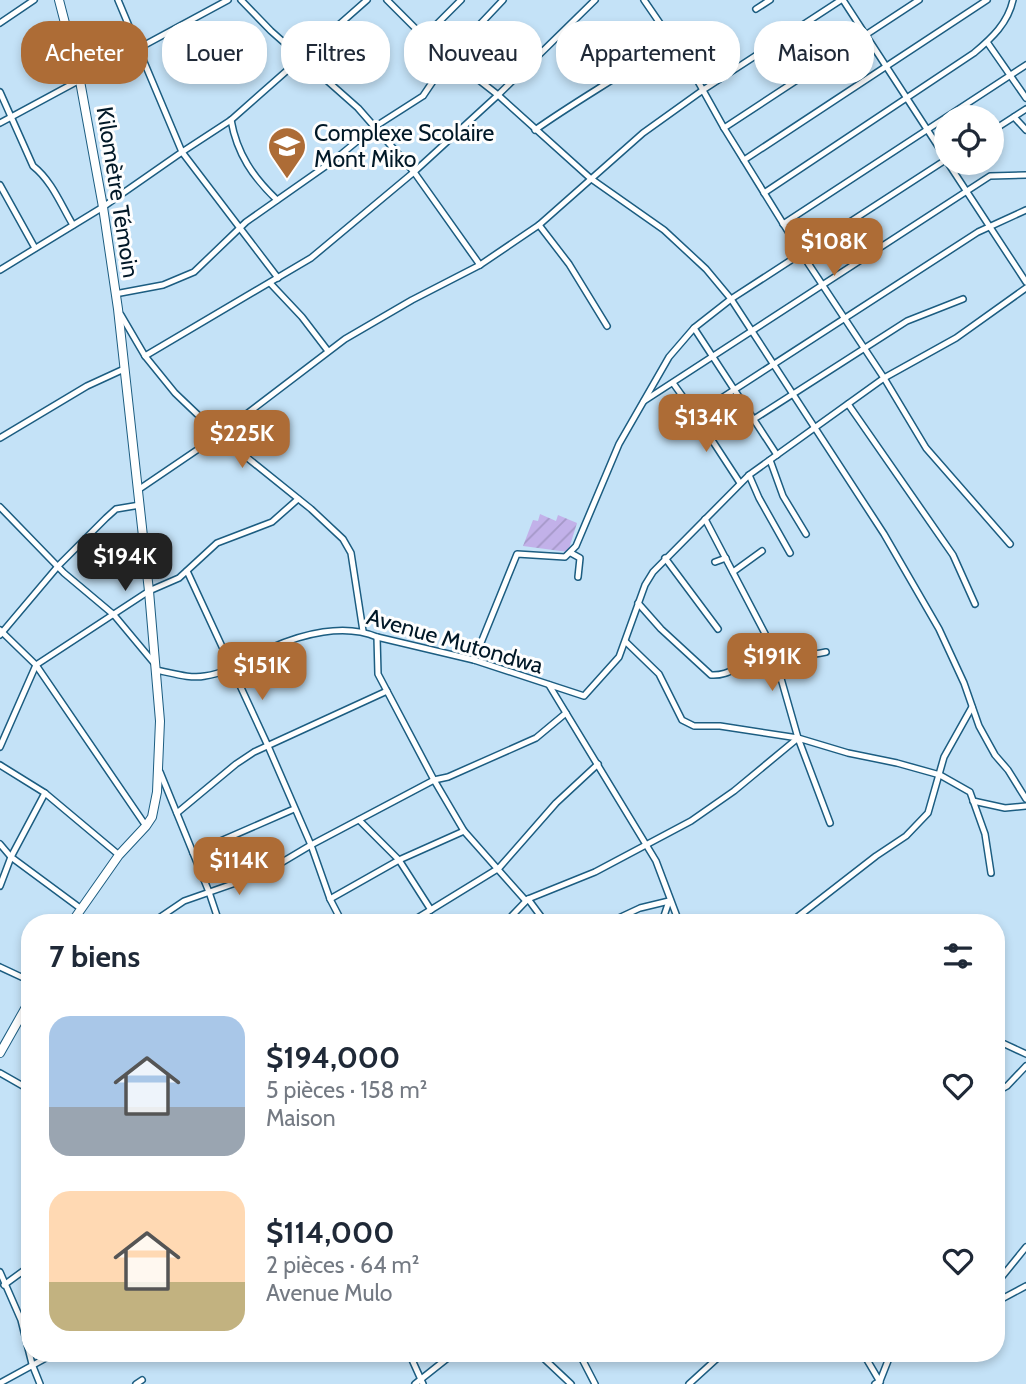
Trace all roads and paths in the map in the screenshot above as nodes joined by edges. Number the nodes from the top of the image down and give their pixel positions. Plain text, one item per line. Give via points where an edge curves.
1 (34, 0) edge
2 (59, 0) edge
3 (118, 0) edge
4 (228, 0) edge
5 (241, 0) edge
6 (367, 0) edge
7 (387, 0) edge
8 (461, 0) edge
9 (503, 0) edge
10 (595, 0) edge
11 (644, 0) edge
12 (770, 0) edge
13 (842, 0) edge
14 (919, 0) edge
15 (987, 0) edge
16 (1013, 0) edge
17 (756, 9) dead end
18 (65, 21) edge
19 (127, 21) edge
20 (344, 21) edge
21 (408, 21) edge
22 (440, 21) edge
23 (483, 21) edge
24 (658, 21) edge
25 (857, 21) edge
26 (0, 23) edge
27 (874, 29) edge
28 (281, 40) edge
29 (987, 42) junction
30 (148, 45) edge
31 (874, 46) edge
32 (886, 65) junction
33 (1026, 65) edge
34 (148, 72) edge
35 (1010, 75) junction
36 (281, 78) edge
37 (73, 84) edge
38 (81, 84) edge
39 (331, 84) edge
40 (432, 84) edge
41 (484, 84) edge
42 (606, 84) edge
43 (698, 84) edge
44 (790, 84) edge
45 (702, 90) junction
46 (0, 92) edge
47 (498, 95) junction
48 (906, 97) junction
49 (1026, 98) edge
50 (1026, 110) edge
51 (13, 117) junction
52 (1014, 117) junction
53 (231, 120) junction
54 (0, 123) edge
55 (1004, 123) edge
56 (373, 128) junction
57 (724, 128) junction
58 (535, 130) junction
59 (927, 130) junction
60 (1026, 130) edge
61 (934, 140) edge
62 (181, 152) junction
63 (744, 160) junction
64 (934, 168) edge
65 (414, 172) junction
66 (956, 175) edge
67 (1026, 176) edge
68 (590, 178) junction
69 (0, 185) edge
70 (966, 192) junction
71 (764, 193) junction
72 (278, 200) junction
73 (103, 207) junction
74 (1026, 210) edge
75 (783, 223) junction
76 (73, 225) junction
77 (539, 225) junction
78 (241, 228) junction
79 (989, 228) junction
80 (35, 248) junction
81 (802, 254) junction
82 (0, 260) edge
83 (480, 265) junction
84 (2, 268) edge
85 (278, 278) junction
86 (1026, 282) edge
87 (270, 283) junction
88 (824, 286) junction
89 (1026, 288) edge
90 (115, 295) junction
91 (731, 299) junction
92 (963, 299) dead end
93 (118, 309) junction
94 (844, 317) junction
95 (607, 326) dead end
96 (694, 328) junction
97 (752, 332) junction
98 (864, 347) junction
99 (328, 351) junction
100 (145, 356) junction
101 (713, 357) junction
102 (773, 364) junction
103 (124, 369) junction
104 (884, 378) junction
105 (673, 383) junction
106 (735, 388) junction
107 (793, 394) junction
108 (643, 402) junction
109 (848, 404) junction
110 (693, 411) junction
111 (754, 419) junction
112 (815, 428) junction
113 (219, 435) junction
114 (0, 438) edge
115 (777, 455) junction
116 (770, 460) junction
117 (749, 475) junction
118 (740, 483) junction
119 (138, 490) junction
120 (298, 499) junction
121 (140, 505) junction
122 (0, 507) edge
123 (705, 519) junction
124 (806, 534) dead end
125 (1010, 544) dead end
126 (762, 551) dead end
127 (571, 553) junction
128 (790, 553) dead end
129 (664, 558) junction
130 (726, 558) junction
131 (715, 562) dead end
132 (59, 565) junction
133 (187, 570) junction
134 (733, 572) junction
135 (578, 576) dead end
136 (149, 591) junction
137 (638, 603) junction
138 (975, 604) dead end
139 (114, 615) junction
140 (718, 629) dead end
141 (363, 631) junction
142 (1, 633) edge
143 (377, 636) junction
144 (626, 642) junction
145 (826, 652) dead end
146 (776, 659) junction
147 (474, 660) junction
148 (36, 665) junction
149 (155, 666) junction
150 (233, 668) junction
151 (549, 685) junction
152 (387, 691) junction
153 (972, 707) junction
154 (566, 713) junction
155 (798, 738) junction
156 (268, 746) junction
157 (0, 747) edge
158 (598, 764) junction
159 (0, 765) edge
160 (159, 769) junction
161 (940, 775) junction
162 (434, 780) junction
163 (45, 793) junction
164 (1026, 799) edge
165 (973, 801) junction
166 (1026, 806) edge
167 (295, 809) junction
168 (177, 813) junction
169 (359, 820) junction
170 (830, 823) dead end
171 (146, 826) junction
172 (464, 831) junction
173 (0, 844) edge
174 (311, 845) junction
175 (645, 845) junction
176 (193, 853) junction
177 (119, 855) junction
178 (11, 857) junction
179 (399, 860) junction
180 (499, 869) junction
181 (991, 873) dead end
182 (0, 886) edge
183 (209, 892) junction
184 (330, 899) junction
185 (527, 900) junction
186 (669, 901) junction
187 (80, 908) junction
188 (431, 910) junction
189 (77, 914) edge
190 (164, 914) edge
191 (216, 914) edge
192 (338, 914) edge
193 (424, 914) edge
194 (514, 914) edge
195 (538, 914) edge
196 (627, 914) edge
197 (665, 914) edge
198 (675, 914) edge
199 (802, 914) edge
200 (0, 967) edge
201 (21, 977) edge
202 (21, 1016) edge
203 (1005, 1044) edge
204 (0, 1053) edge
205 (1026, 1054) edge
206 (1026, 1066) edge
207 (0, 1073) edge
208 (21, 1085) edge
209 (1005, 1087) edge
210 (1026, 1247) edge
211 (0, 1272) edge
212 (21, 1273) edge
213 (1005, 1273) edge
214 (4, 1285) junction
215 (1026, 1286) edge
216 (1005, 1297) edge
217 (21, 1320) edge
218 (36, 1362) edge
219 (413, 1362) edge
220 (444, 1362) edge
221 (548, 1362) edge
222 (584, 1362) edge
223 (713, 1362) edge
224 (867, 1362) edge
225 (887, 1362) edge
226 (32, 1364) junction
227 (422, 1382) edge
228 (0, 1383) edge
229 (877, 1383) edge
230 (40, 1384) edge
231 (415, 1384) edge
232 (571, 1384) edge
233 (595, 1384) edge
234 (689, 1384) edge

1 - 26 street
2 - 18 main road, Kilomètre Témoin
3 - 19 street
4 - 30 street
5 - 28 street
6 - 20 street
7 - 21 street
8 - 22 street
9 - 23 street
10 - 47 street
11 - 24 street
12 - 17 street
13 - 25 street
13 - 45 street
14 - 27 street
15 - 32 street
16 - 29 street
29 - 35 street
29 - 48 street
31 - 32 street
32 - 48 street
32 - 63 street
33 - 35 street
34 - 62 street
35 - 49 street
35 - 59 street
36 - 53 street
37 - 51 street
38 - 73 main road, Kilomètre Témoin
39 - 56 street
40 - 56 street via 424,96
41 - 47 street
42 - 58 street
43 - 45 street
44 - 57 street
45 - 57 street
45 - 68 street
46 - 51 street
47 - 58 street
47 - 65 street
48 - 59 street
48 - 71 street
50 - 52 street
51 - 54 street
51 - 76 street via 33,166
52 - 55 street
52 - 60 street
53 - 62 street
53 - 72 street via 234,137 254,177
56 - 65 street
56 - 72 street
57 - 63 street
58 - 68 street
59 - 61 street
59 - 75 street
62 - 73 street
62 - 78 street
63 - 71 street
64 - 81 street
65 - 83 street
65 - 85 street via 311,258
66 - 70 street
67 - 70 street via 990,176
68 - 77 street
68 - 91 street via 664,230
69 - 80 street
70 - 79 street
70 - 88 street
71 - 75 street
72 - 78 street
73 - 76 street
73 - 90 main road, Kilomètre Témoin
74 - 79 street
75 - 81 street
76 - 80 street
77 - 83 street
77 - 95 street
78 - 85 street
78 - 90 street via 194,272 163,285
79 - 86 street
79 - 94 street
80 - 84 street
81 - 88 street
81 - 91 street
82 - 84 street
83 - 99 street
85 - 87 street
87 - 99 street
87 - 100 street
88 - 94 street
88 - 97 street
89 - 104 street via 956,338
90 - 93 main road, Kilomètre Témoin
91 - 96 street
91 - 97 street
92 - 98 street via 907,321
93 - 100 street
93 - 103 main road, Kilomètre Témoin
94 - 98 street
94 - 102 street
96 - 101 street
96 - 108 street via 669,357
97 - 101 street
97 - 102 street
98 - 104 street
98 - 107 street
99 - 113 street
100 - 113 street
101 - 105 street
101 - 106 street
102 - 106 street
102 - 107 street
103 - 114 street
103 - 119 main road, Kilomètre Témoin
104 - 109 street
104 - 125 street via 926,448
105 - 108 street
105 - 110 street
106 - 110 street via 700,412
106 - 111 street
107 - 111 street
107 - 112 street
108 - 127 street via 619,444
109 - 112 street
109 - 138 street via 941,536
110 - 118 street
111 - 115 street
112 - 115 street
112 - 153 street via 939,629
113 - 119 street
113 - 120 street
115 - 116 street
116 - 117 street
116 - 124 street via 783,496
117 - 118 street
117 - 128 street
118 - 123 street
119 - 121 main road, Kilomètre Témoin
120 - 133 street via 272,522 208,548
120 - 141 street via 348,546
121 - 132 street via 116,509
121 - 136 main road, Kilomètre Témoin
122 - 132 street
123 - 129 street
123 - 130 street
126 - 134 street
127 - 135 street via 580,558
127 - 147 street via 565,557 517,554
129 - 137 street via 648,578
129 - 140 street
130 - 131 street
130 - 134 street
132 - 139 street
132 - 142 street
133 - 136 street
133 - 150 street
134 - 146 street
136 - 139 street
136 - 149 main road, Kilomètre Témoin
137 - 144 street
137 - 146 street via 711,675
139 - 148 street
139 - 149 street
141 - 143 street, Avenue Mutondwa
141 - 150 street, Avenue Mutondwa via 338,630 287,642
142 - 148 street
143 - 147 street, Avenue Mutondwa
143 - 152 street via 378,674
144 - 151 street, Avenue Mutondwa via 619,657 584,696
144 - 155 street via 659,674 688,725
145 - 146 street
146 - 155 street
147 - 151 street, Avenue Mutondwa
148 - 157 street
148 - 171 street
149 - 150 street, Avenue Mutondwa via 205,677
149 - 160 main road, Kilomètre Témoin
150 - 156 street
151 - 154 street
152 - 156 street
152 - 162 street
153 - 161 street via 944,757
153 - 164 street via 995,755
154 - 158 street
154 - 162 street via 536,738
155 - 161 street
155 - 170 street
155 - 175 street via 734,791
156 - 167 street
156 - 168 street via 236,764
158 - 175 street
158 - 180 street via 556,803
159 - 163 street
160 - 168 street
160 - 171 main road, Kilomètre Témoin via 155,806
161 - 165 street via 967,790
161 - 199 street via 930,811 908,834
162 - 169 street
162 - 172 street
163 - 177 street
163 - 178 street
165 - 166 street via 1005,808
165 - 181 street via 985,834
167 - 174 street
167 - 176 street
168 - 176 street
169 - 174 street
169 - 179 street
171 - 177 main road
172 - 179 street
172 - 180 street
173 - 178 street
174 - 183 street via 264,873
174 - 184 street
175 - 185 street via 596,872
175 - 186 street via 661,872
176 - 183 street
177 - 187 main road
178 - 182 street
178 - 187 street
179 - 184 street
179 - 188 street
180 - 185 street
180 - 188 street
183 - 190 street
183 - 191 street
184 - 192 street
185 - 194 street
185 - 195 street
186 - 196 street
186 - 197 street
186 - 198 street
187 - 189 main road
188 - 193 street
200 - 201 street
202 - 204 main road
203 - 205 street
206 - 209 street
207 - 208 street
210 - 213 street
211 - 214 street
212 - 214 street
214 - 217 street
215 - 216 street
218 - 226 street
219 - 227 street
220 - 227 street
221 - 232 street
222 - 233 street
223 - 234 street
224 - 229 street
225 - 229 street
226 - 228 street
226 - 230 street
227 - 231 street

